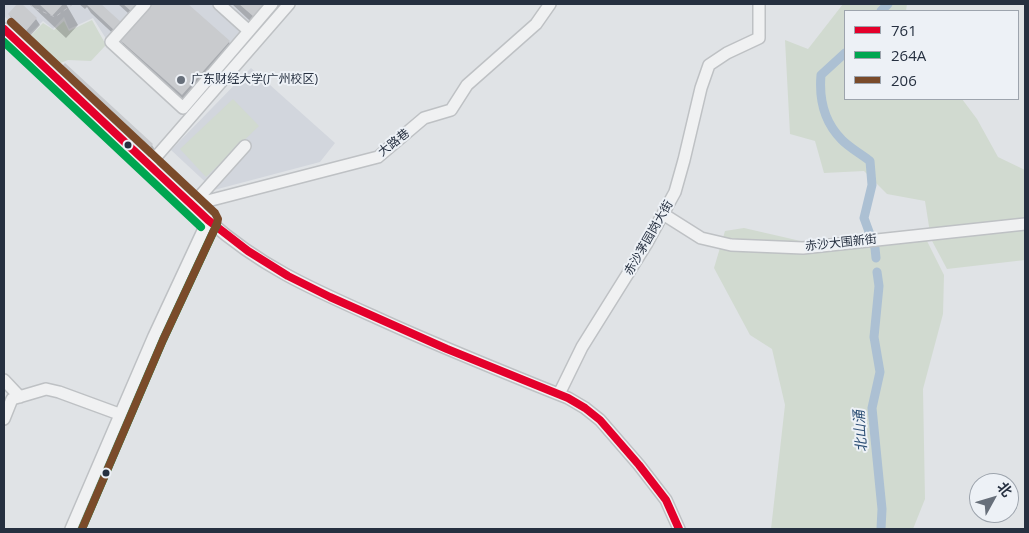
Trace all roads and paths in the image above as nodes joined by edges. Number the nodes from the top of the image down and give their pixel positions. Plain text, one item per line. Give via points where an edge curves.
1 (28, 4) edge
2 (73, 4) edge
3 (145, 4) edge
4 (219, 4) edge
5 (272, 4) edge
6 (289, 4) edge
7 (550, 4) edge
8 (759, 4) edge
9 (4, 28) edge
10 (249, 31) junction
11 (244, 146) dead end
12 (149, 165) junction
13 (192, 205) junction
14 (663, 214) junction
15 (208, 220) junction
16 (1025, 224) edge
17 (4, 380) edge
18 (559, 394) junction
19 (20, 397) junction
20 (120, 414) junction
21 (4, 419) edge
22 (71, 529) edge
23 (679, 529) edge

1 - 2 path via 54,18
3 - 10 street via 111,42 183,108
4 - 10 street
5 - 10 street
6 - 12 street
7 - 13 street, 大路巷 via 536,24 467,85 451,110 424,118 378,157
8 - 14 street, 赤沙茅园岗大街 via 759,38 718,58 707,69 680,177
9 - 12 street
11 - 13 street
12 - 13 street
13 - 15 street
14 - 16 street, 赤沙大围新街 via 701,238 731,246 803,248
14 - 18 street, 赤沙茅园岗大街 via 582,347
15 - 18 street via 259,260 309,288
15 - 20 street
17 - 19 street
18 - 23 street via 585,408 611,432 666,500
19 - 20 street via 46,389
19 - 21 street via 12,399
20 - 22 street

